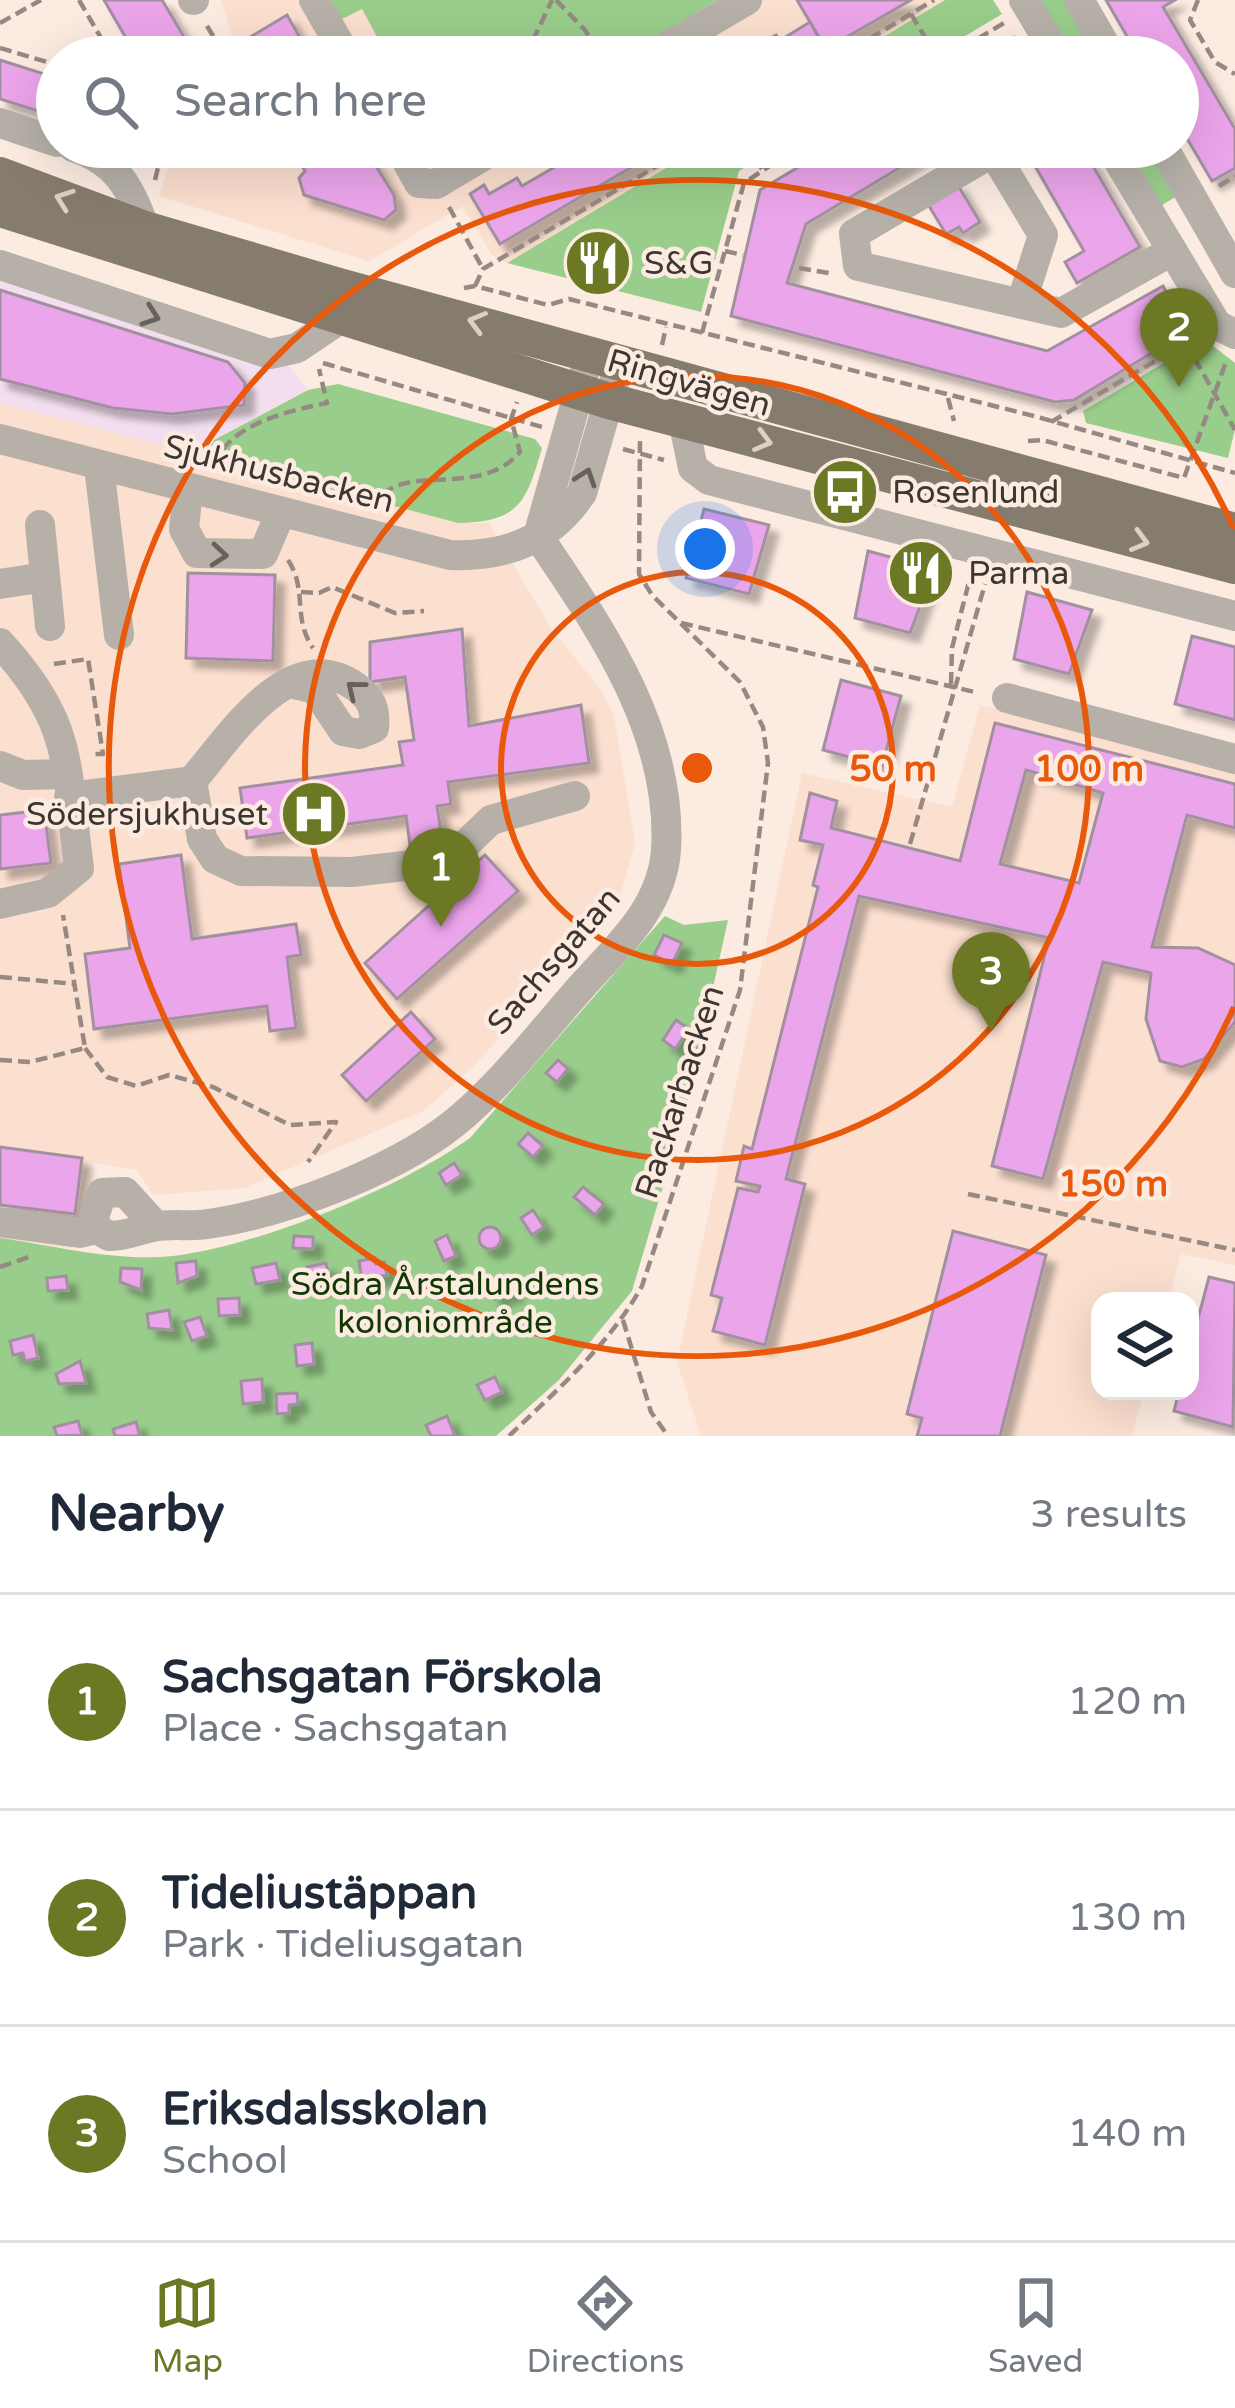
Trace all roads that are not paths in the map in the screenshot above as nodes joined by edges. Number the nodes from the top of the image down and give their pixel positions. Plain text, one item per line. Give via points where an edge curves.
1 (314, 0) edge
2 (747, 0) edge
3 (1079, 0) edge
4 (1026, 4) edge
5 (335, 36) edge
6 (686, 36) edge
7 (1045, 36) edge
8 (1100, 36) edge
9 (0, 123) edge
10 (36, 135) edge
11 (112, 168) edge
12 (411, 168) edge
13 (463, 168) edge
14 (965, 168) edge
15 (1002, 168) edge
16 (1122, 168) edge
17 (1181, 168) edge
18 (0, 176) edge
19 (1206, 196) junction
20 (0, 209) edge
21 (148, 213) junction
22 (1165, 240) junction
23 (0, 265) edge
24 (1235, 273) edge
25 (1021, 304) junction
26 (340, 320) junction
27 (1220, 330) edge
28 (604, 359) junction
29 (594, 397) junction
30 (682, 420) junction
31 (0, 440) edge
32 (99, 466) junction
33 (196, 491) junction
34 (281, 512) junction
35 (40, 525) dead end
36 (1235, 531) edge
37 (538, 536) junction
38 (1235, 566) edge
39 (45, 577) junction
40 (0, 584) edge
41 (1235, 616) edge
42 (50, 626) dead end
43 (119, 635) dead end
44 (0, 643) edge
45 (290, 683) dead end
46 (1007, 698) road end
47 (1235, 759) edge
48 (0, 766) edge
49 (191, 781) junction
50 (68, 785) junction
51 (575, 796) dead end
52 (0, 904) edge
53 (0, 1222) edge
54 (156, 1226) junction
55 (97, 1229) junction

1 - 5 street
2 - 6 street
3 - 8 street
4 - 7 street
9 - 10 street
11 - 21 street
12 - 13 street via 419,183 436,184
14 - 25 street via 854,234 858,266
15 - 25 street via 1042,235
16 - 22 street
17 - 19 street
21 -> 18 main road, Ringvägen
19 - 22 street
19 - 24 street
20 - 26 main road, Ringvägen
28 -> 21 main road, Ringvägen
22 - 25 street via 1061,313
22 - 27 street
23 -> 26 street via 269,354 298,348
26 - 29 main road, Ringvägen
28 - 29 street, Sjukhusbacken
28 - 36 main road, Ringvägen
29 - 30 main road, Ringvägen
29 - 37 street, Sjukhusbacken via 582,493
30 -> 38 main road, Ringvägen
30 - 41 street, Ringvägen via 693,468 709,480
31 - 32 street, Sjukhusbacken
32 - 33 street, Sjukhusbacken
32 - 43 street
33 - 34 street, Sjukhusbacken
33 -> 34 street via 184,529 197,553 263,554
34 - 37 street, Sjukhusbacken via 450,555 488,556
35 - 39 street
37 - 54 street, Sachsgatan via 597,628 654,744 666,854 657,893 632,932 512,1065 430,1140 300,1200 206,1225
39 - 40 street
39 - 42 street
44 - 50 street via 50,705 64,738
45 - 49 street via 265,696
46 - 47 street
48 - 50 street
49 - 50 street
49 - 51 street via 202,839 215,859 241,871 352,872 448,861 491,820
50 - 52 street via 79,868 63,900
53 - 55 street, Sachsgatan
54 - 55 street, Sachsgatan via 127,1235
54 - 55 street via 115,1190 96,1204

